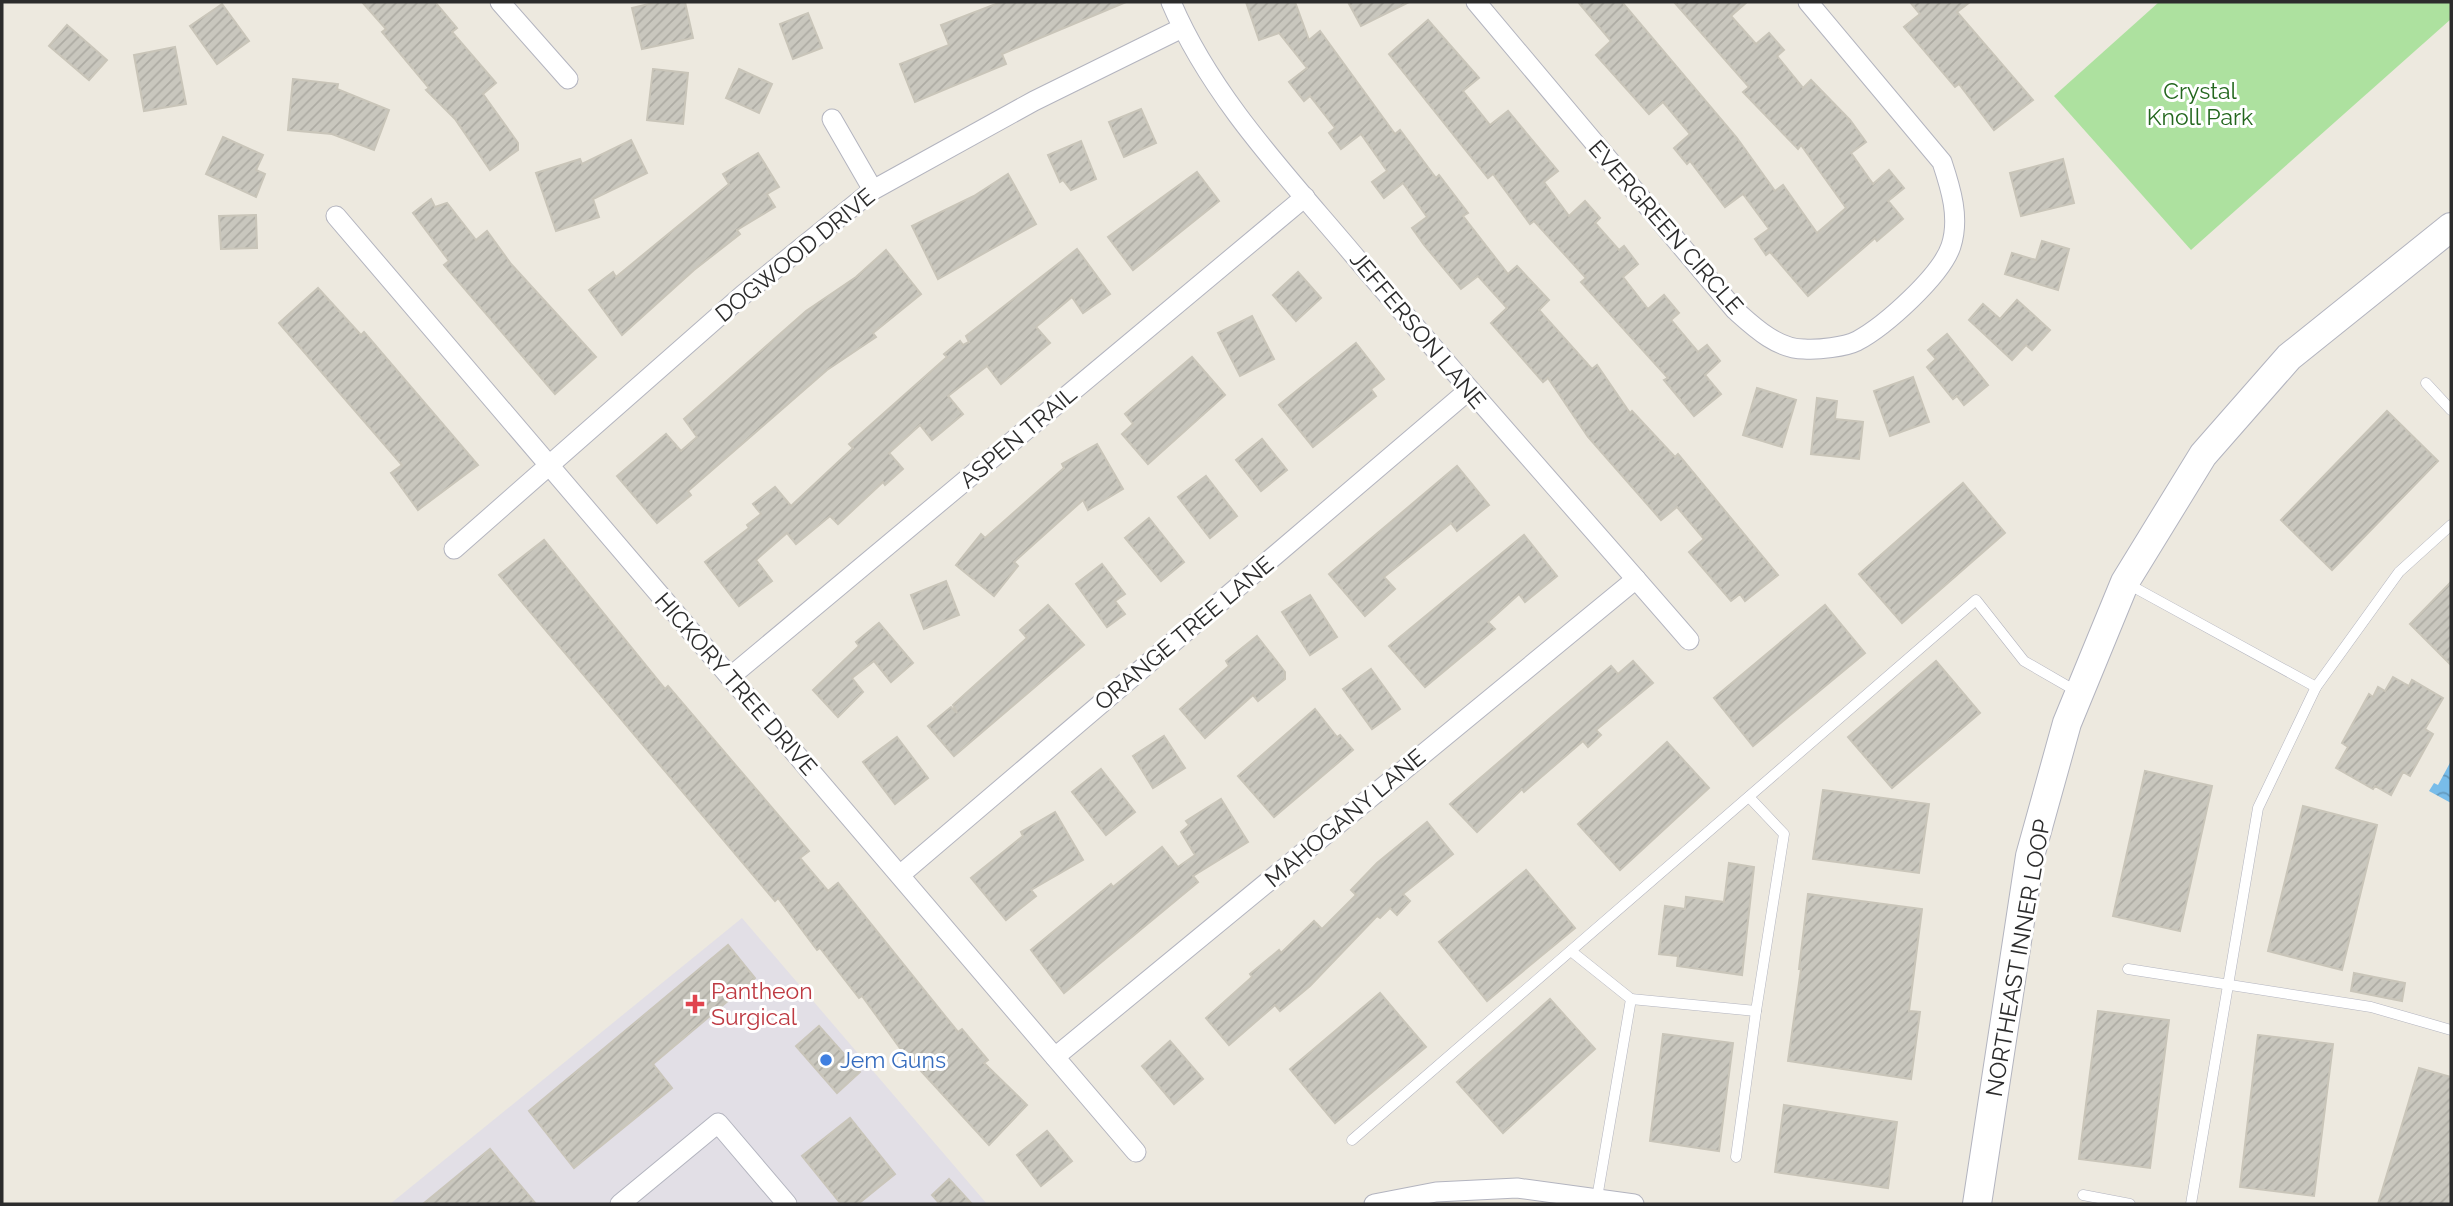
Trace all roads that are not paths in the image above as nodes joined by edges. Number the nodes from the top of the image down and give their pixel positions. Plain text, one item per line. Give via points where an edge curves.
1 (500, 2) edge
2 (1171, 2) edge
3 (1476, 2) edge
4 (1808, 2) edge
5 (1182, 28) junction
6 (568, 79) dead end
7 (832, 119) dead end
8 (873, 190) junction
9 (1305, 197) junction
10 (336, 215) dead end
11 (2451, 227) edge
12 (2426, 383) dead end
13 (1469, 390) junction
14 (2451, 410) edge
15 (548, 464) junction
16 (2451, 525) edge
17 (454, 549) dead end
18 (1636, 579) junction
19 (2125, 582) junction
20 (1689, 640) dead end
21 (730, 677) junction
22 (2316, 687) junction
23 (2080, 693) junction
24 (1749, 797) junction
25 (900, 875) junction
26 (1572, 951) junction
27 (2128, 969) dead end
28 (2228, 985) junction
29 (1631, 999) junction
30 (1756, 1011) junction
31 (2451, 1030) edge
32 (1055, 1057) junction
33 (1352, 1140) dead end
34 (1136, 1152) dead end
35 (1736, 1157) dead end
36 (2083, 1195) dead end
37 (1597, 1198) junction
38 (620, 1204) edge
39 (787, 1204) edge
40 (1374, 1204) edge
41 (1634, 1204) edge
42 (1977, 1204) edge
43 (2130, 1204) edge
44 (2191, 1204) edge

1 - 6 street
2 - 5 street, JEFFERSON LANE
3 - 4 street, EVERGREEN CIRCLE via 1735,310 1768,338 1802,350 1855,342 1890,317 1937,271 1951,246 1955,221 1953,192 1942,162
5 - 8 street, DOGWOOD DRIVE via 1034,100
5 - 9 street, JEFFERSON LANE via 1219,89
7 - 8 street
8 - 15 street, DOGWOOD DRIVE via 744,294
9 - 13 street, JEFFERSON LANE
9 - 21 street, ASPEN TRAIL
10 - 15 street, HICKORY TREE DRIVE
11 - 19 main road, NORTHEAST INNER LOOP via 2290,357 2203,455
12 - 14 lane
13 - 18 street, JEFFERSON LANE
13 - 25 street, ORANGE TREE LANE
15 - 17 street, DOGWOOD DRIVE
15 - 21 street, HICKORY TREE DRIVE
16 - 22 lane via 2399,572
18 - 20 street, JEFFERSON LANE
18 - 32 street, MAHOGANY LANE
19 - 22 lane
19 - 23 main road, NORTHEAST INNER LOOP
21 - 25 street, HICKORY TREE DRIVE
22 - 28 lane via 2258,808
23 - 24 lane via 2024,661 1976,600
23 - 42 main road, NORTHEAST INNER LOOP via 2067,723 2030,856
24 - 26 lane
24 - 30 lane via 1784,834
25 - 32 street, HICKORY TREE DRIVE
26 - 29 lane
26 - 33 lane
27 - 28 lane
28 - 31 lane via 2371,1007
28 - 44 lane
29 - 30 lane
29 - 37 lane
30 - 35 lane
32 - 34 street, HICKORY TREE DRIVE
36 - 43 lane
37 - 40 street via 1517,1188 1436,1192
37 - 41 street
38 - 39 street via 718,1123

